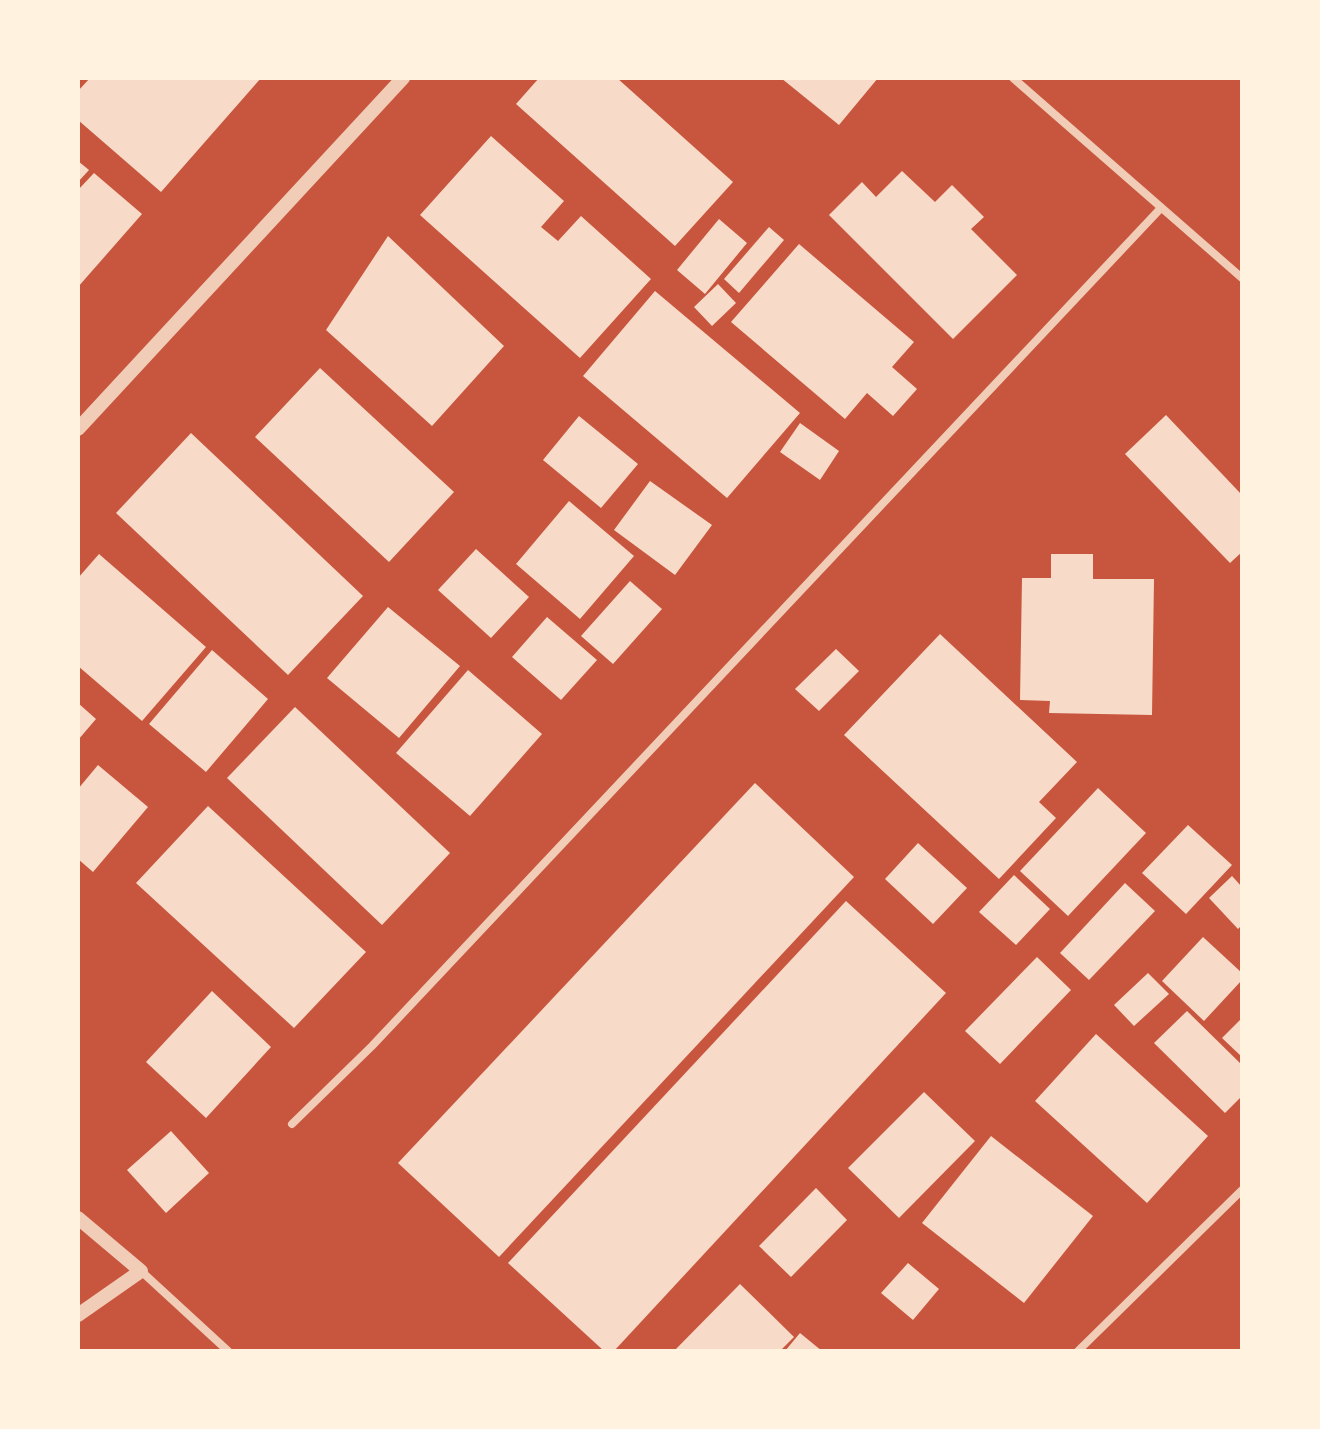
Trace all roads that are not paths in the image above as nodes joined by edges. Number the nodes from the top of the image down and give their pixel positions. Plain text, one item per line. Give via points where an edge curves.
1 (403, 78) edge
2 (1013, 78) edge
3 (1161, 208) junction
4 (1242, 278) edge
5 (78, 429) edge
6 (292, 1124) dead end
7 (1242, 1190) edge
8 (78, 1218) edge
9 (141, 1271) junction
10 (78, 1315) edge
11 (228, 1351) edge
12 (1078, 1351) edge

1 - 5 street
2 - 3 street
3 - 4 street
3 - 6 street via 372,1046
7 - 12 street
8 - 9 street
9 - 10 street
9 - 11 street

